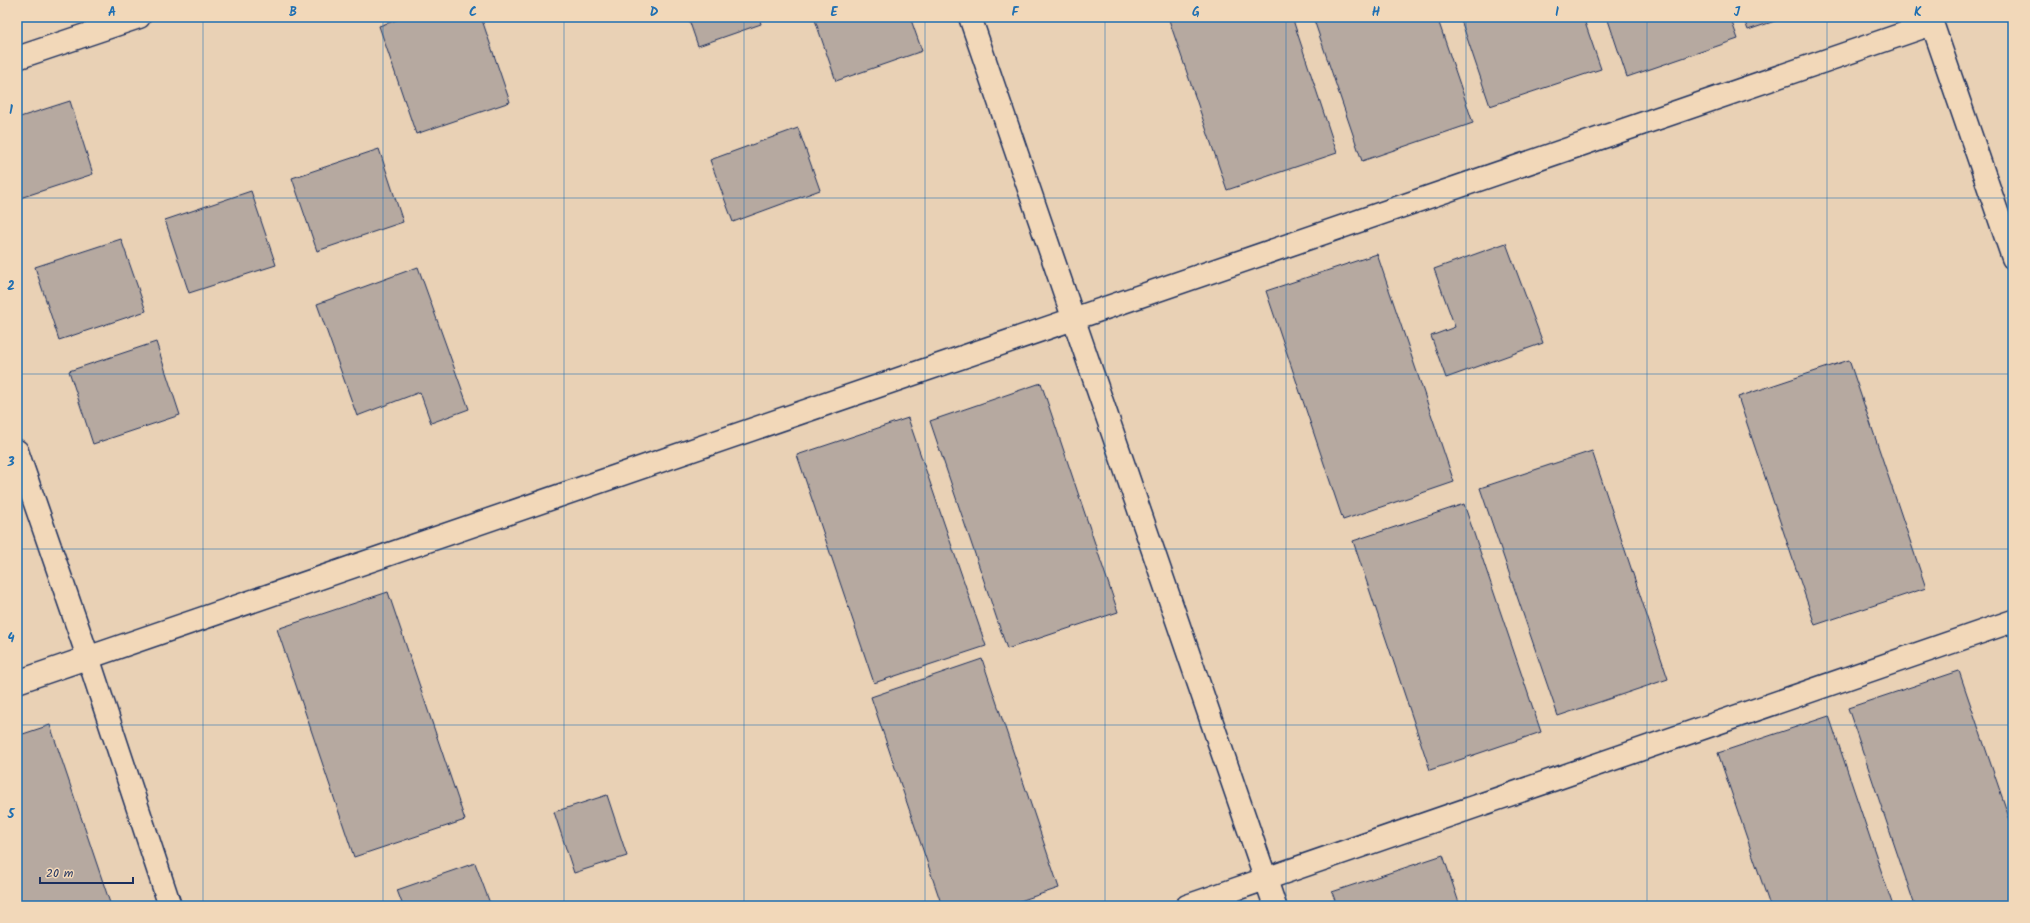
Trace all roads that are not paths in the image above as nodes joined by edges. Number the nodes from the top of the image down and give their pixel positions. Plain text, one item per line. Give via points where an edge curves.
1 (139, 17) edge
2 (970, 17) edge
3 (1931, 20) edge
4 (17, 58) edge
5 (2013, 258) edge
6 (1073, 319) junction
7 (17, 451) edge
8 (2013, 621) edge
9 (88, 657) junction
10 (17, 682) edge
11 (1266, 879) junction
12 (170, 906) edge
13 (1187, 906) edge
14 (1275, 906) edge

1 - 4 street
2 - 6 street
3 - 5 street
3 - 6 street
6 - 9 street
6 - 11 street
7 - 9 street
8 - 11 street
9 - 10 street
9 - 12 street
11 - 13 street
11 - 14 street

